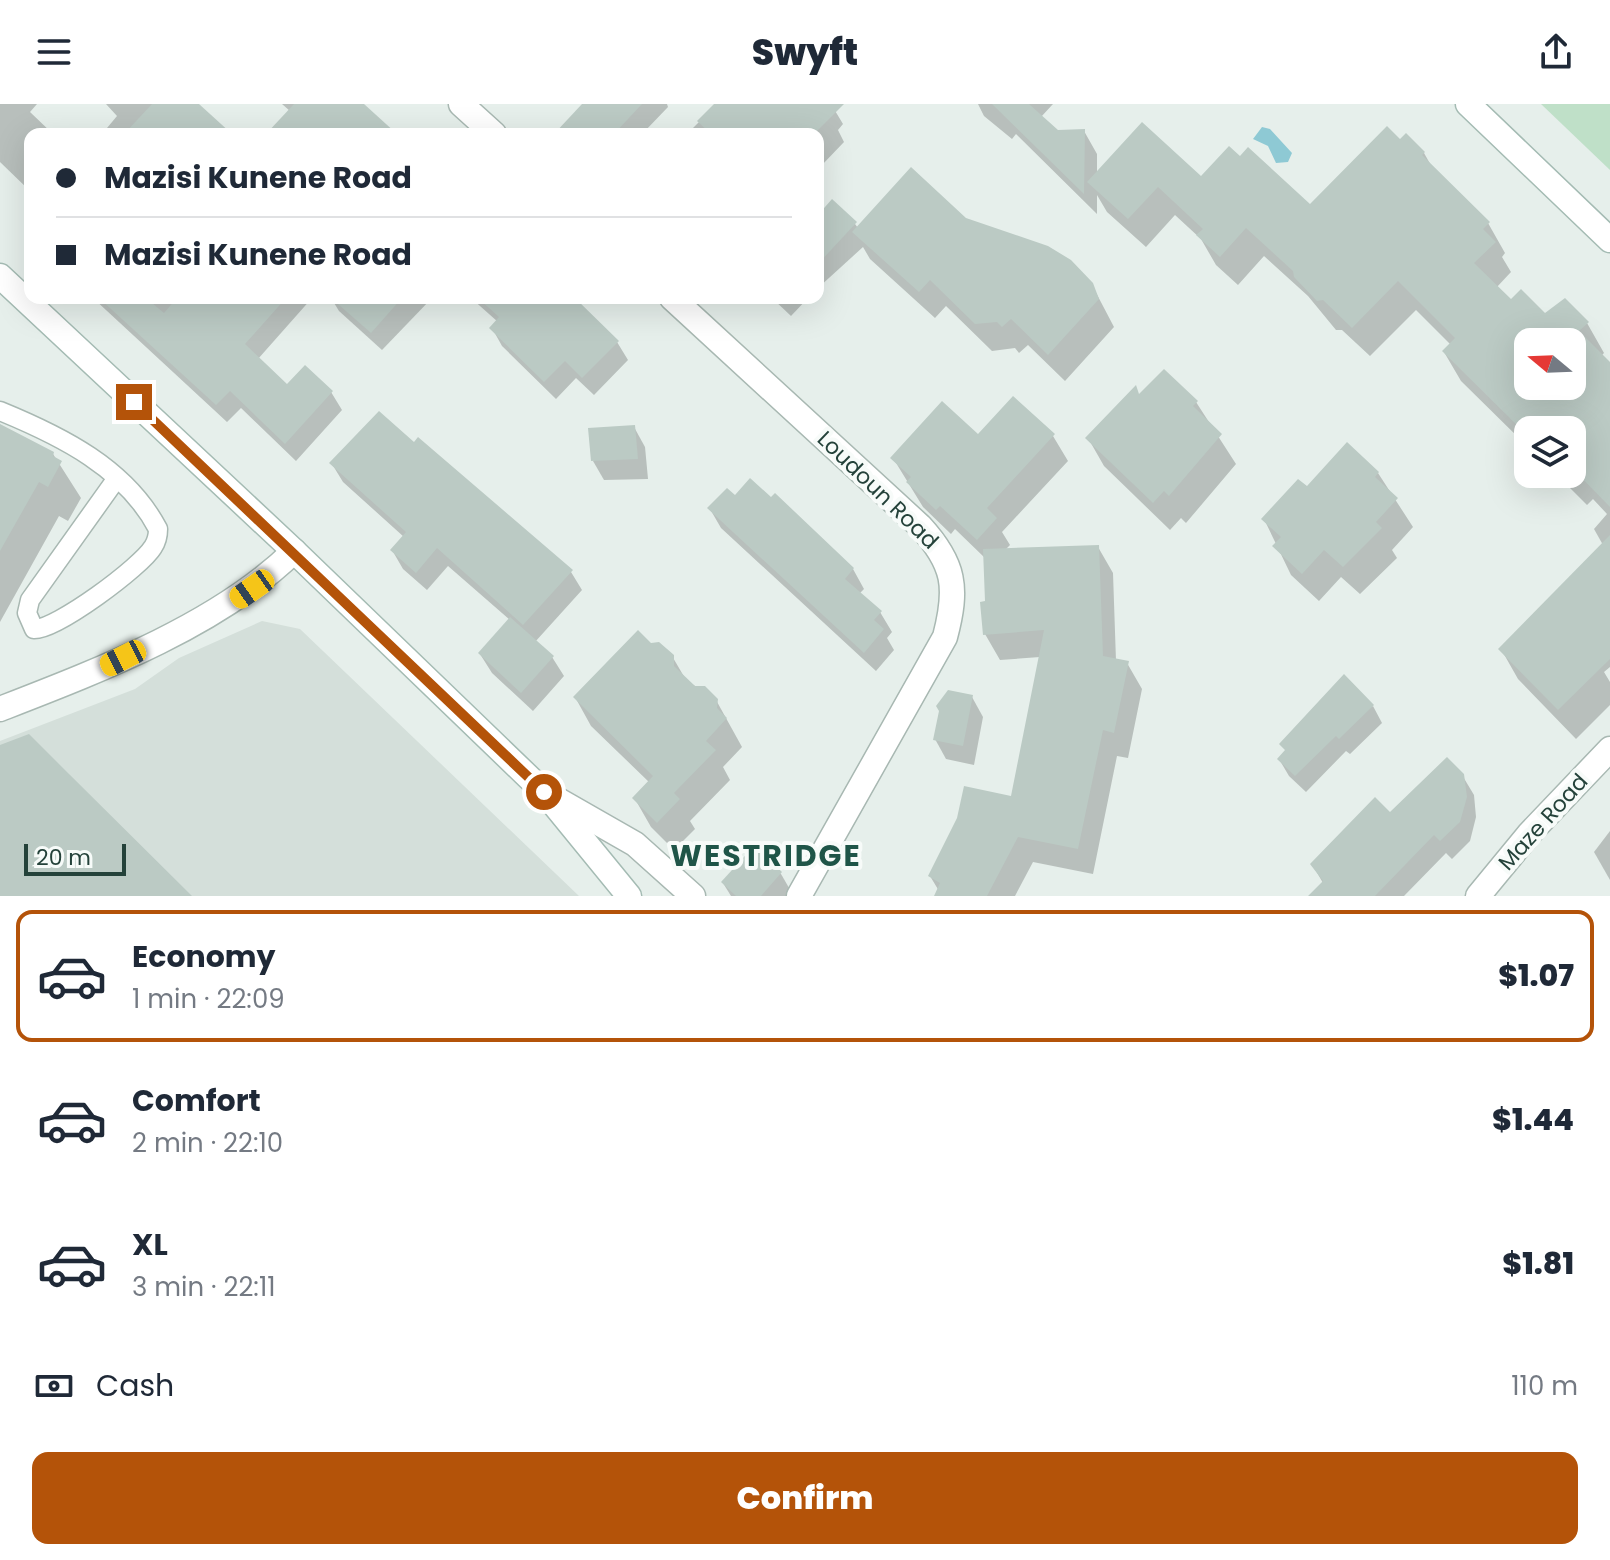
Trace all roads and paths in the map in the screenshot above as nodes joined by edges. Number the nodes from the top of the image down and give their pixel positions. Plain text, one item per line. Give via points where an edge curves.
1 (461, 104) edge
2 (1468, 104) edge
3 (487, 128) edge
4 (1610, 240) edge
5 (0, 276) edge
6 (24, 298) edge
7 (30, 304) edge
8 (679, 304) edge
9 (0, 411) edge
10 (117, 478) junction
11 (294, 551) junction
12 (0, 709) edge
13 (1610, 749) edge
14 (544, 792) junction
15 (1479, 895) edge
16 (629, 896) edge
17 (693, 896) edge
18 (799, 896) edge

1 - 3 street
2 - 4 street
5 - 6 street
7 - 11 street
8 - 18 street, Loudoun Road via 920,526 946,558 952,577 953,603 945,637
9 - 10 lane via 61,438
10 - 10 lane via 154,521 155,545 127,573 59,621 34,629 27,613 30,600
11 - 12 street via 237,599 95,672
11 - 14 street
13 - 15 street, Maze Road
14 - 16 street
14 - 17 street via 635,844

